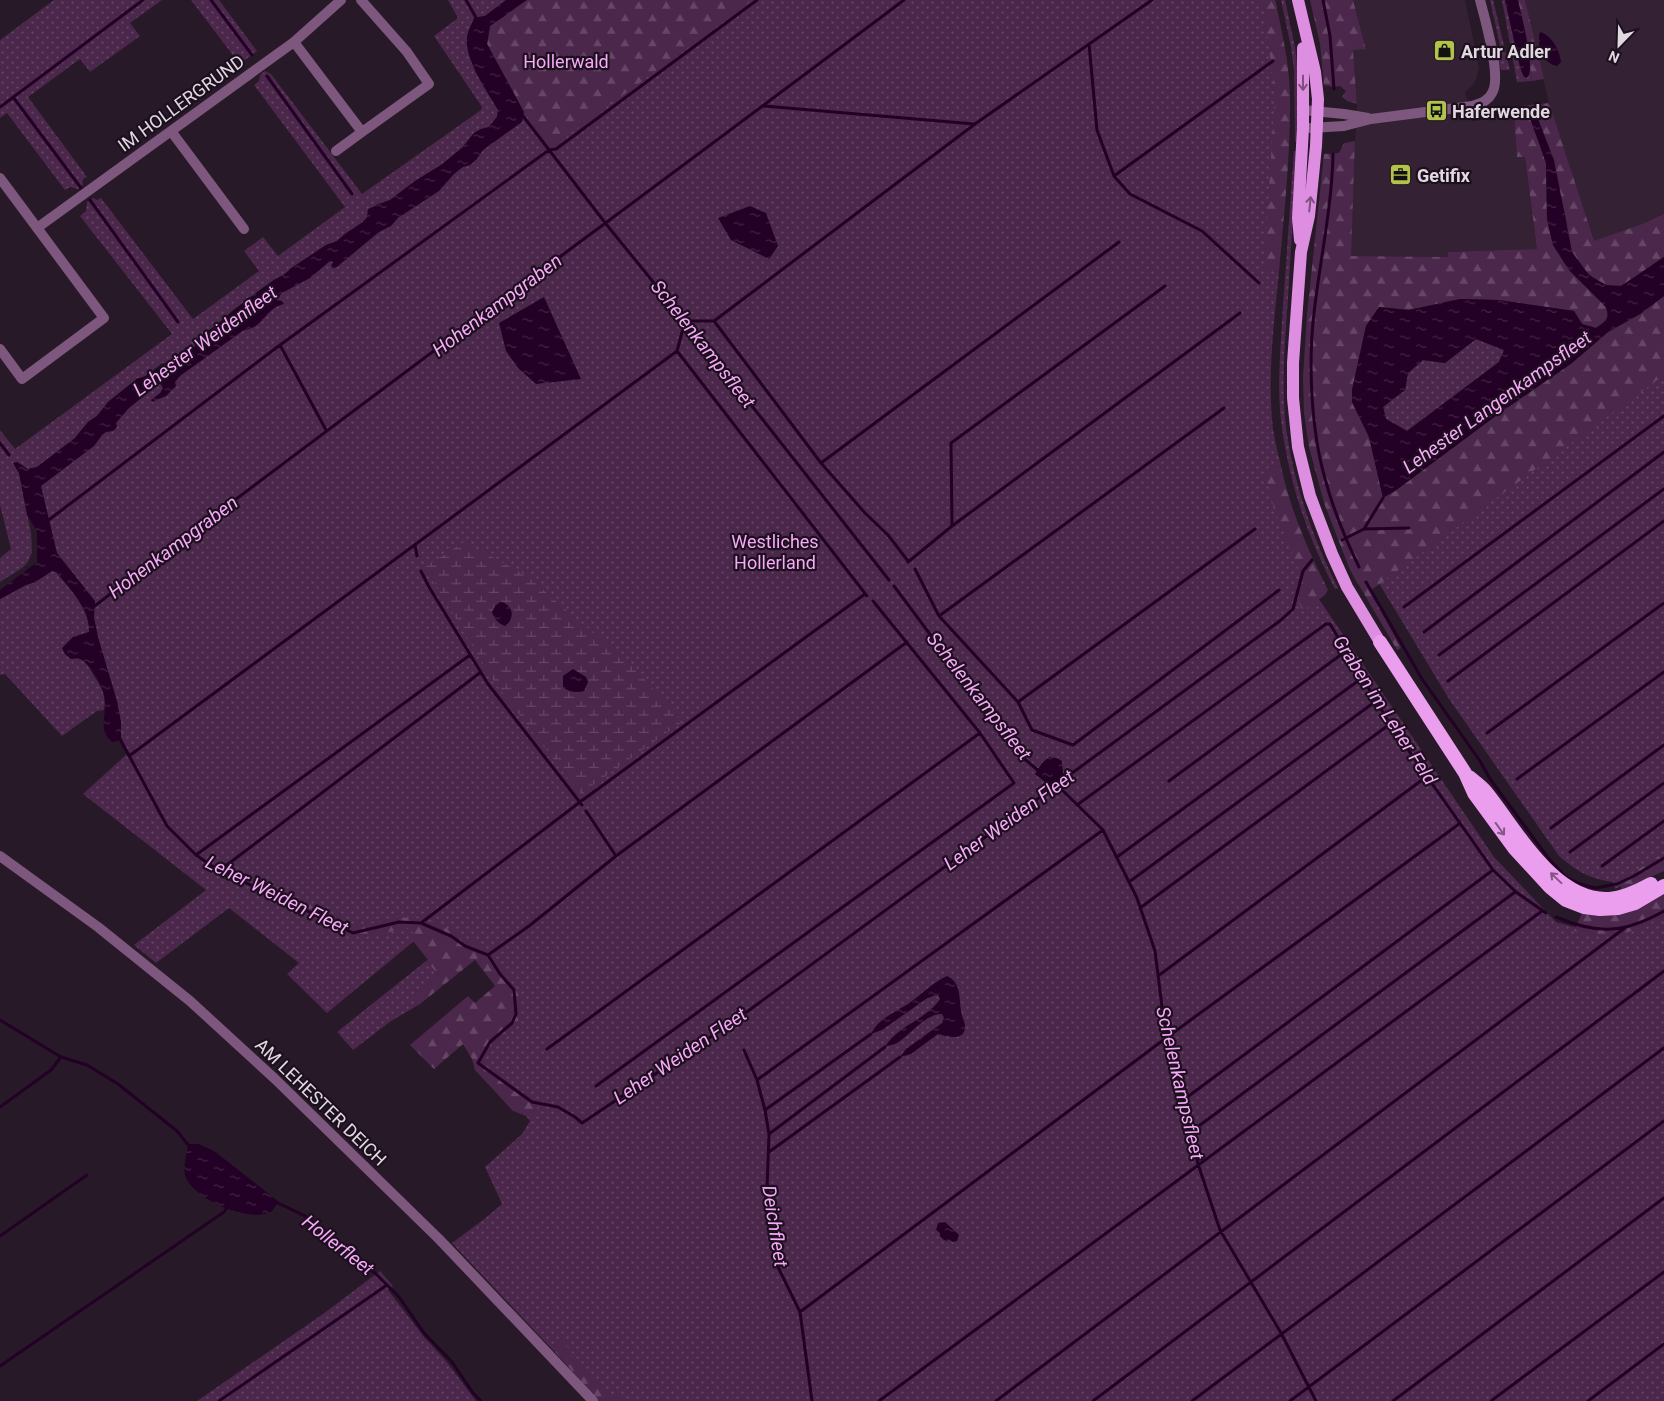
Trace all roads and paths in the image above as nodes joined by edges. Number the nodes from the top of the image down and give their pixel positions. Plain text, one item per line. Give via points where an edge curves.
1 (341, 0) edge
2 (361, 0) edge
3 (1298, 0) edge
4 (1480, 0) edge
5 (1302, 20) junction
6 (294, 42) junction
7 (1303, 110) junction
8 (1318, 111) junction
9 (1371, 119) junction
10 (1303, 128) junction
11 (1317, 128) junction
12 (170, 131) junction
13 (362, 132) junction
14 (336, 151) dead end
15 (0, 178) edge
16 (37, 228) junction
17 (244, 229) dead end
18 (1301, 252) junction
19 (0, 349) edge
20 (1380, 642) joint
21 (1465, 773) junction
22 (0, 856) edge
23 (1664, 877) edge
24 (1664, 886) edge
25 (592, 1401) edge

1 - 6 street, IM HOLLERGRUND
2 - 13 street via 429,84
3 - 5 main road
4 - 9 street via 1496,78 1486,102
5 -> 7 main road
5 - 8 main road via 1314,72
6 - 12 street, IM HOLLERGRUND
6 - 13 street
7 - 8 street
7 - 10 main road
8 - 9 street
8 - 11 main road
9 - 11 street
10 - 11 street
10 - 18 main road via 1298,218
18 -> 11 main road via 1309,216
12 - 16 street, IM HOLLERGRUND
12 - 17 street
13 - 14 street
15 - 16 street
16 - 19 street via 104,318 22,379
18 - 20 main road via 1293,363 1298,447 1310,496 1332,554 1347,587
20 - 21 highway
23 -> 21 highway via 1625,896 1608,900 1575,893 1558,881 1533,854 1485,790
21 -> 24 highway via 1474,793 1515,849 1550,888 1566,900 1584,907 1618,908 1635,903
22 - 25 street, AM LEHESTER DEICH via 190,1000 439,1239

